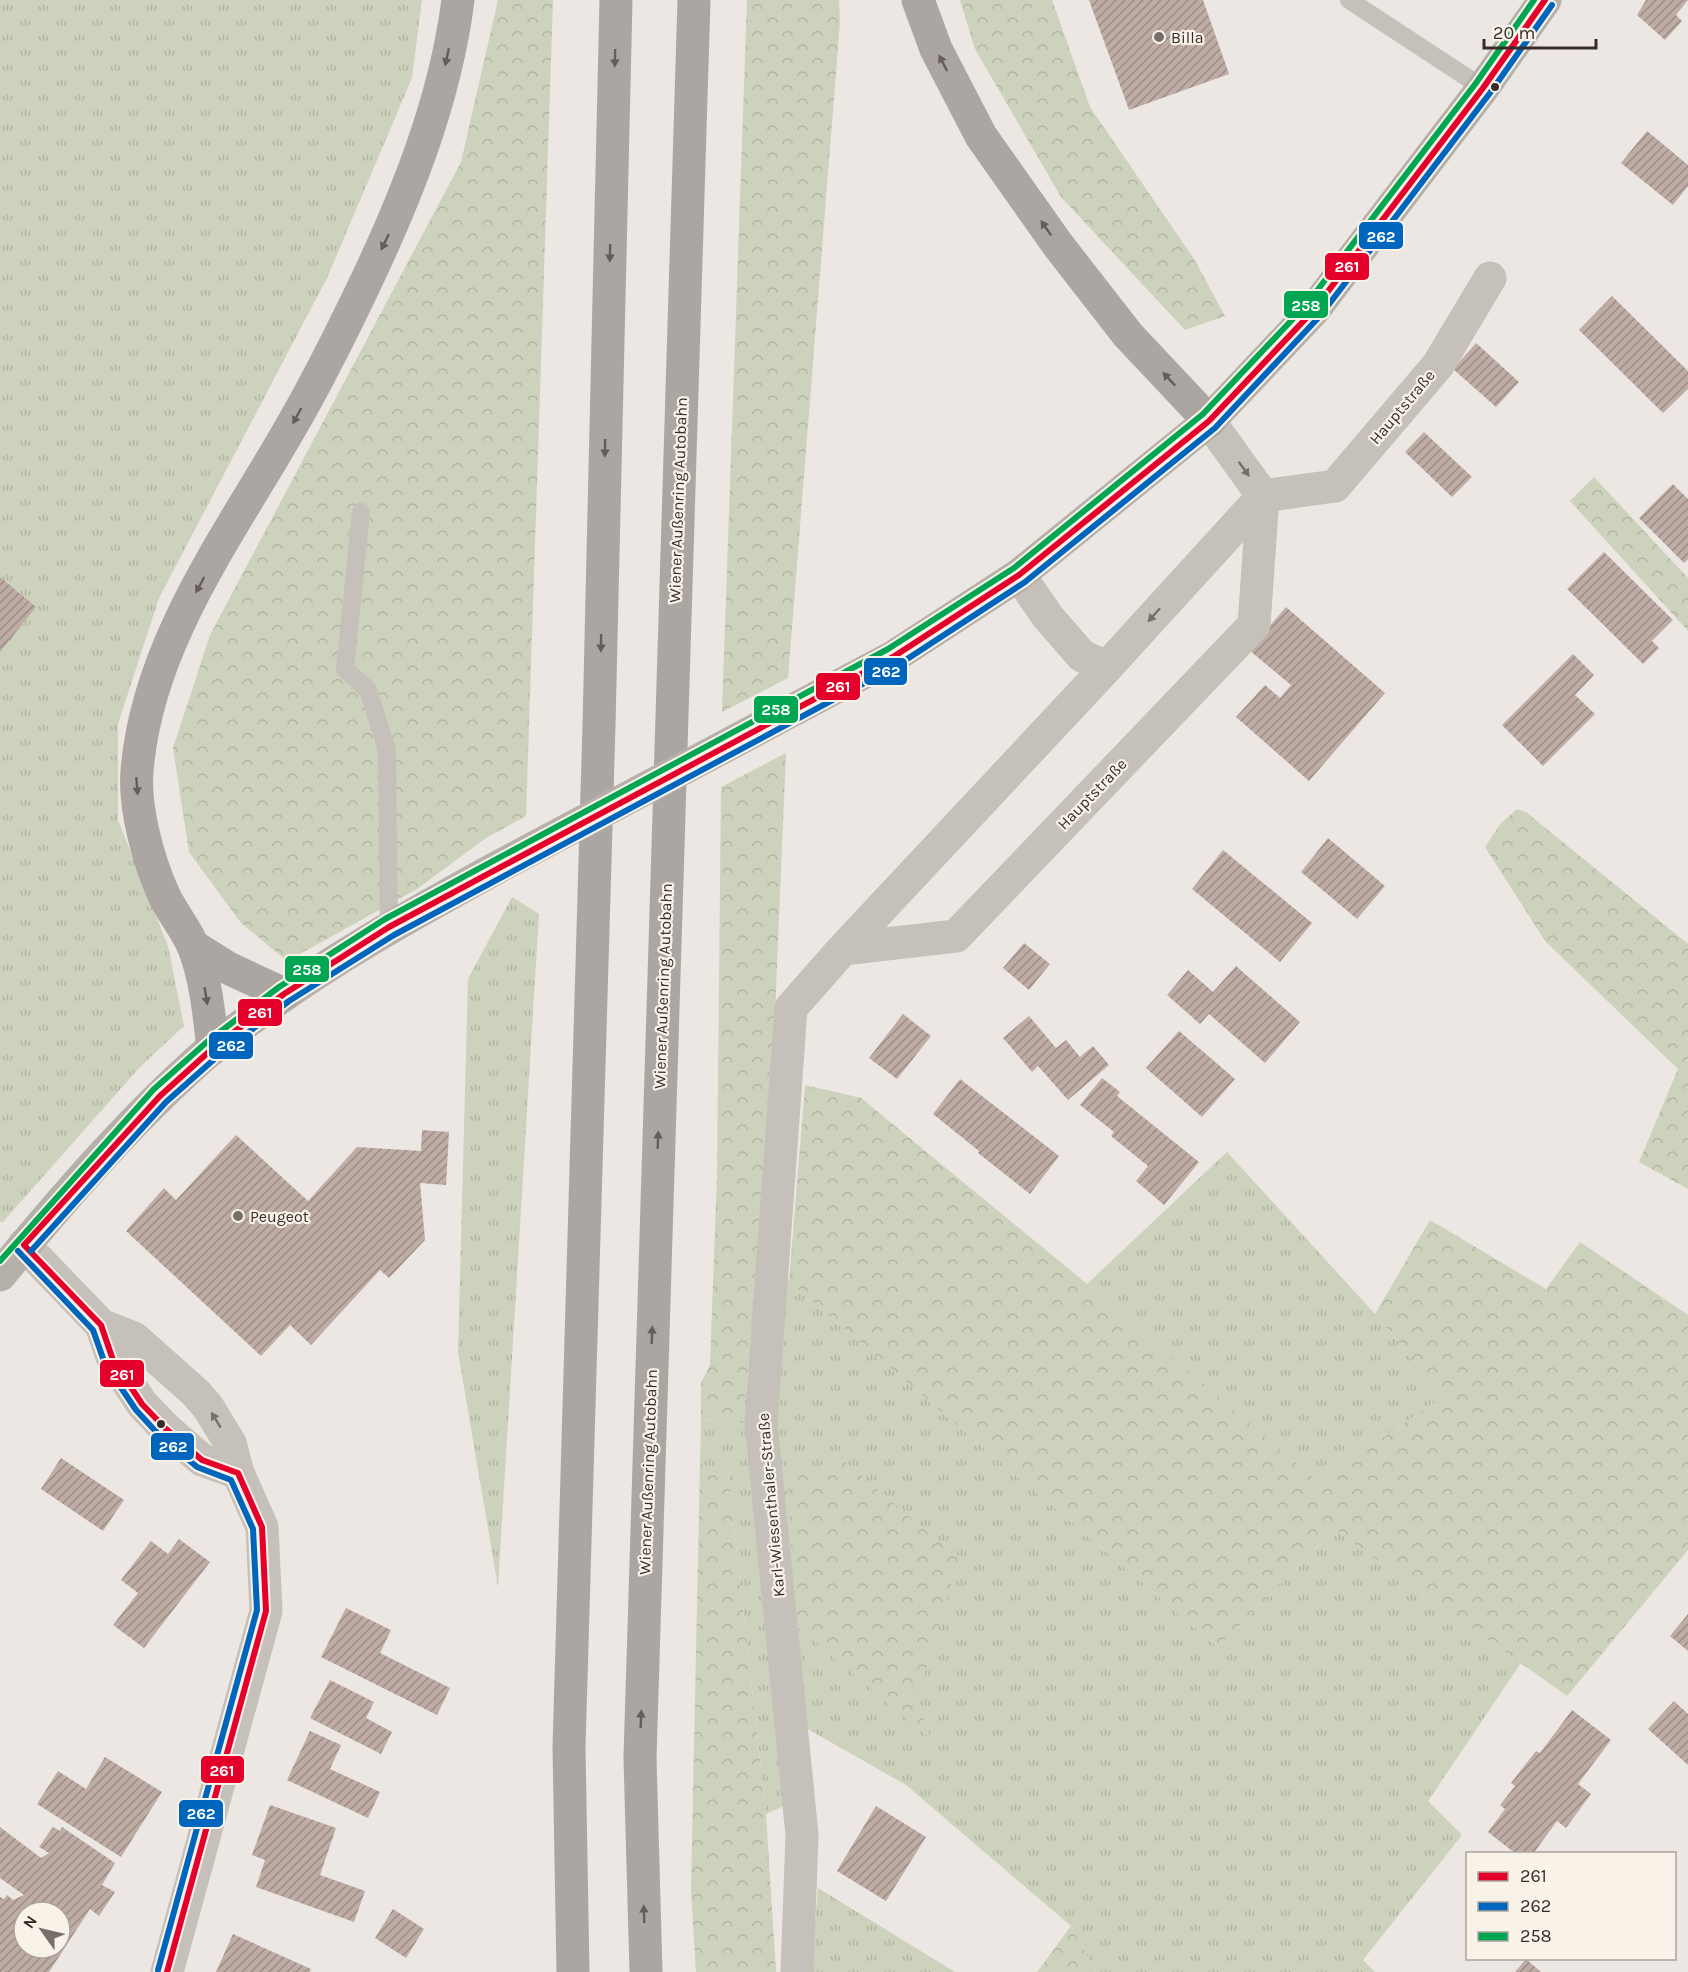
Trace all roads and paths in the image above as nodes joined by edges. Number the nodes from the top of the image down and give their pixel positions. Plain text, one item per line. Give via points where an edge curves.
1 (458, 0) edge
2 (616, 0) edge
3 (694, 0) edge
4 (918, 0) edge
5 (1349, 0) edge
6 (1545, 0) edge
7 (1483, 88) junction
8 (1490, 278) dead end
9 (1209, 421) junction
10 (1263, 495) junction
11 (361, 512) dead end
12 (1019, 575) junction
13 (1107, 667) junction
14 (389, 927) junction
15 (193, 946) junction
16 (843, 949) junction
17 (284, 994) junction
18 (213, 1048) junction
19 (24, 1245) junction
20 (0, 1275) edge
21 (101, 1325) junction
22 (238, 1473) junction
23 (167, 1972) edge
24 (573, 1972) edge
25 (646, 1972) edge
26 (797, 1972) edge

1 -> 15 highway via 440,92 393,226 290,430 176,630 155,681 142,728 136,775 140,821 163,893
2 -> 24 highway via 569,1748
25 -> 3 highway, Wiener Außenring Autobahn via 640,1758
9 -> 4 highway via 1128,335 981,136 936,49
5 - 7 lane
6 - 7 main road
7 - 9 main road via 1313,311
8 - 10 street, Hauptstraße via 1438,365 1335,486
9 -> 10 street
9 - 12 main road
10 -> 13 street
10 - 16 street, Hauptstraße via 1254,625 956,936
11 - 14 lane via 345,669 368,690 387,750
12 - 13 street via 1082,656
12 - 14 main road, bridge via 893,657
13 - 16 street
14 - 17 main road
15 - 17 highway via 228,968
15 -> 18 highway via 206,991
16 - 26 street, Karl-Wiesenthaler-Straße via 791,1008 761,1423 802,1835
17 - 18 main road
18 - 19 main road via 160,1096
19 - 20 main road
19 - 21 street
22 -> 21 street via 230,1443 196,1393 134,1338
21 - 22 street via 113,1360 142,1404 202,1460
22 - 23 street via 262,1527 266,1611

